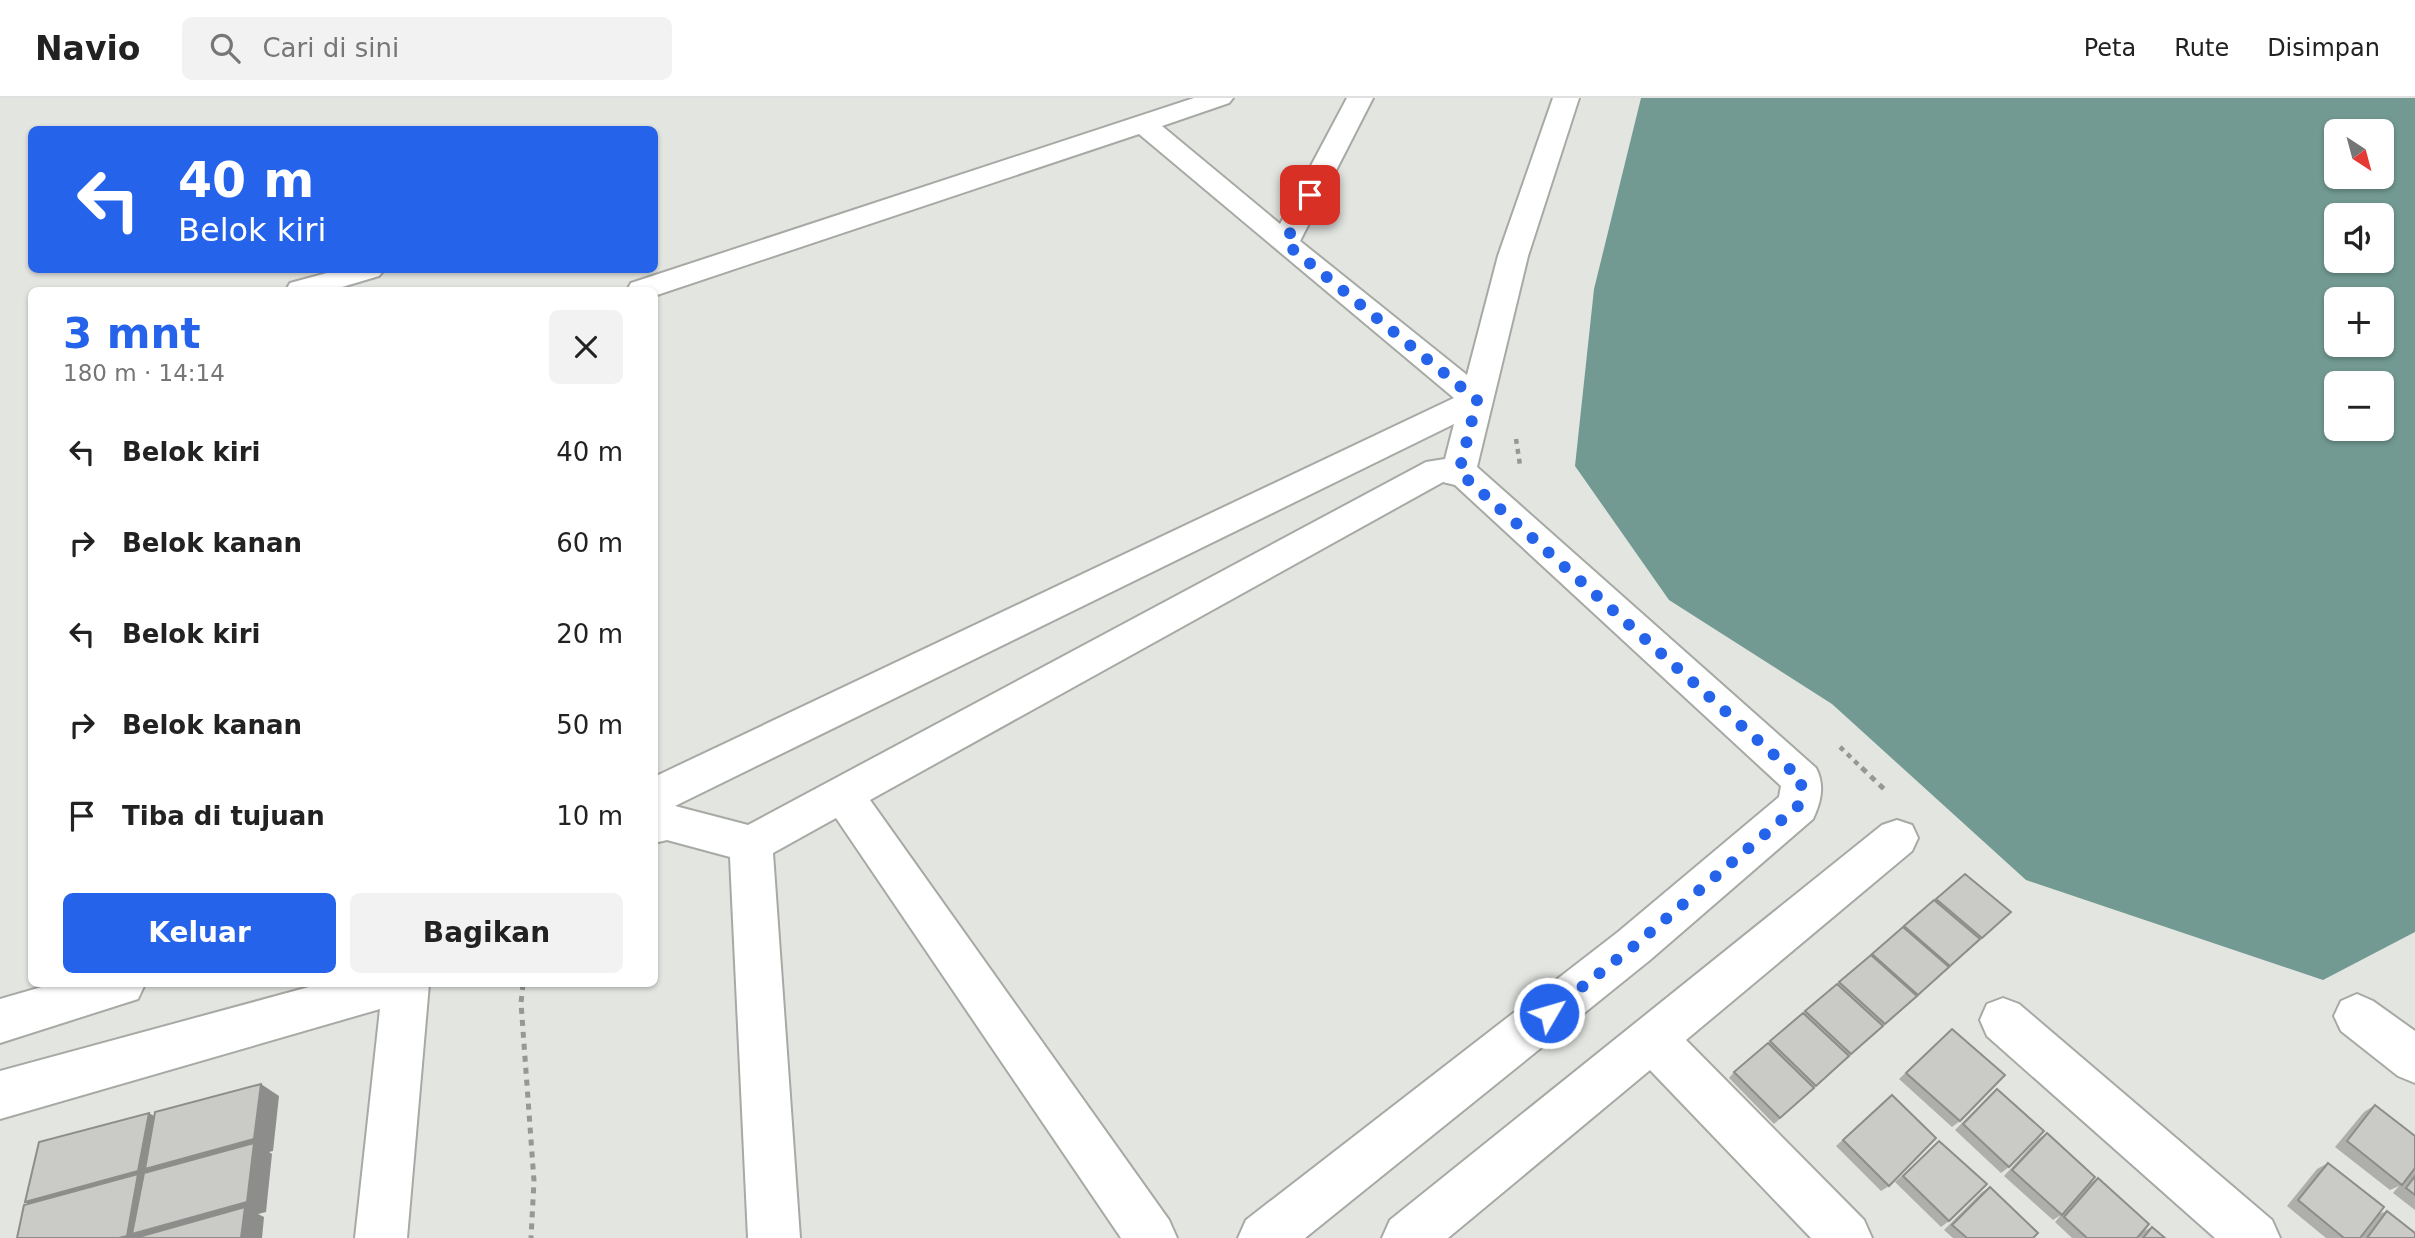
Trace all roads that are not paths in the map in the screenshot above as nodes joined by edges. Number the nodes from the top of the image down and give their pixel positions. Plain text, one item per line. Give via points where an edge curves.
1 (1220, 98) edge
2 (1360, 98) edge
3 (1566, 98) edge
4 (1143, 124) junction
5 (1285, 243) junction
6 (359, 273) edge
7 (312, 287) edge
8 (651, 287) edge
9 (1477, 400) junction
10 (1459, 472) junction
11 (658, 795) edge
12 (844, 796) junction
13 (658, 824) edge
14 (1896, 838) road end
15 (751, 844) junction
16 (112, 987) edge
17 (385, 987) edge
18 (406, 987) edge
19 (2357, 1016) dead end
20 (2003, 1020) dead end
21 (0, 1021) edge
22 (1652, 1039) junction
23 (2415, 1060) edge
24 (2, 1102) edge
25 (381, 1238) edge
26 (774, 1238) edge
27 (1151, 1238) edge
28 (1264, 1238) edge
29 (1408, 1238) edge
30 (1846, 1238) edge
31 (2254, 1238) edge

1 - 4 street
2 - 5 street
3 - 9 street via 1513,256
4 - 5 street
4 - 8 street
5 - 9 street
6 - 7 street
9 - 10 street
9 - 11 street
10 - 12 street via 1438,470
10 - 28 street via 1802,780 1798,806 1634,946
12 - 15 street
12 - 27 street
13 - 15 street via 667,822
14 - 22 street
15 - 26 street
16 - 21 street
17 - 24 street
18 - 25 street
19 - 23 street
20 - 31 street
22 - 29 street
22 - 30 street

